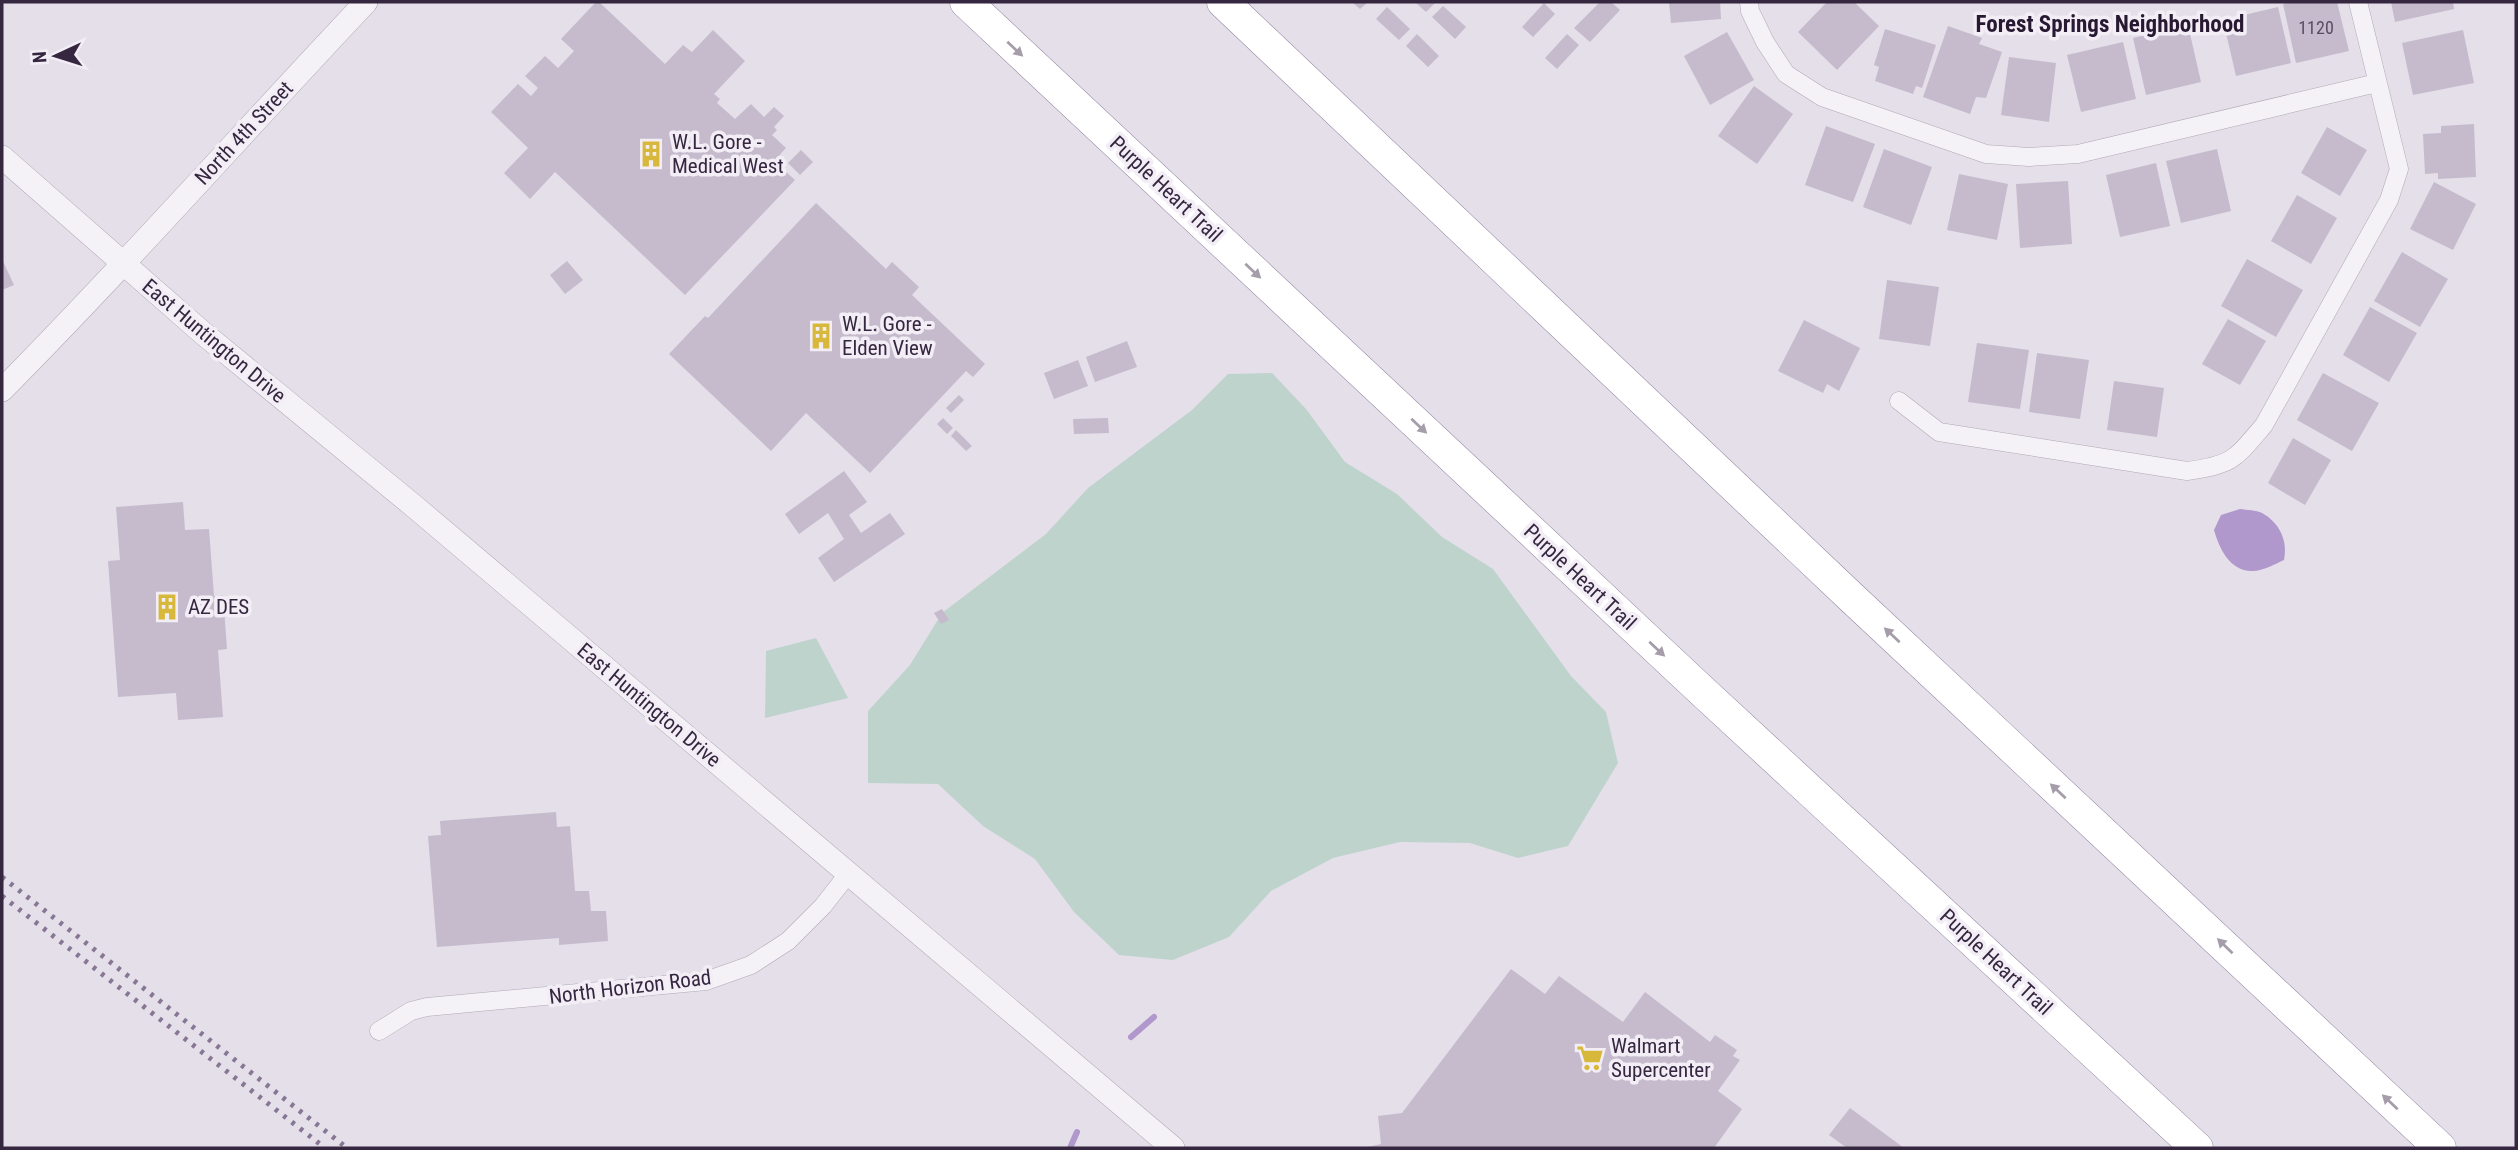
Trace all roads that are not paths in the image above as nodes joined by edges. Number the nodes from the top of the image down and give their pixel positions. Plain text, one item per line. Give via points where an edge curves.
1 (366, 2) edge
2 (966, 2) edge
3 (1223, 2) edge
4 (1749, 2) edge
5 (2358, 2) edge
6 (2377, 83) junction
7 (2, 158) edge
8 (122, 264) junction
9 (2, 390) edge
10 (1899, 401) dead end
11 (848, 874) junction
12 (379, 1031) dead end
13 (1173, 1148) edge
14 (2197, 1148) edge
15 (2440, 1148) edge

1 - 8 street, North 4th Street
2 -> 14 highway, Purple Heart Trail
15 -> 3 highway
4 - 6 street via 1765,42 1786,74 1822,97 1986,154 2078,154
5 - 6 street
6 - 10 street via 2399,169 2389,200 2264,425 2238,456 2218,467 2187,471 1938,432
7 - 8 street, East Huntington Drive
8 - 9 street, North 4th Street
8 - 11 street, East Huntington Drive
11 - 12 street, North Horizon Road via 788,941 751,965 706,981 427,1007
11 - 13 street, East Huntington Drive

